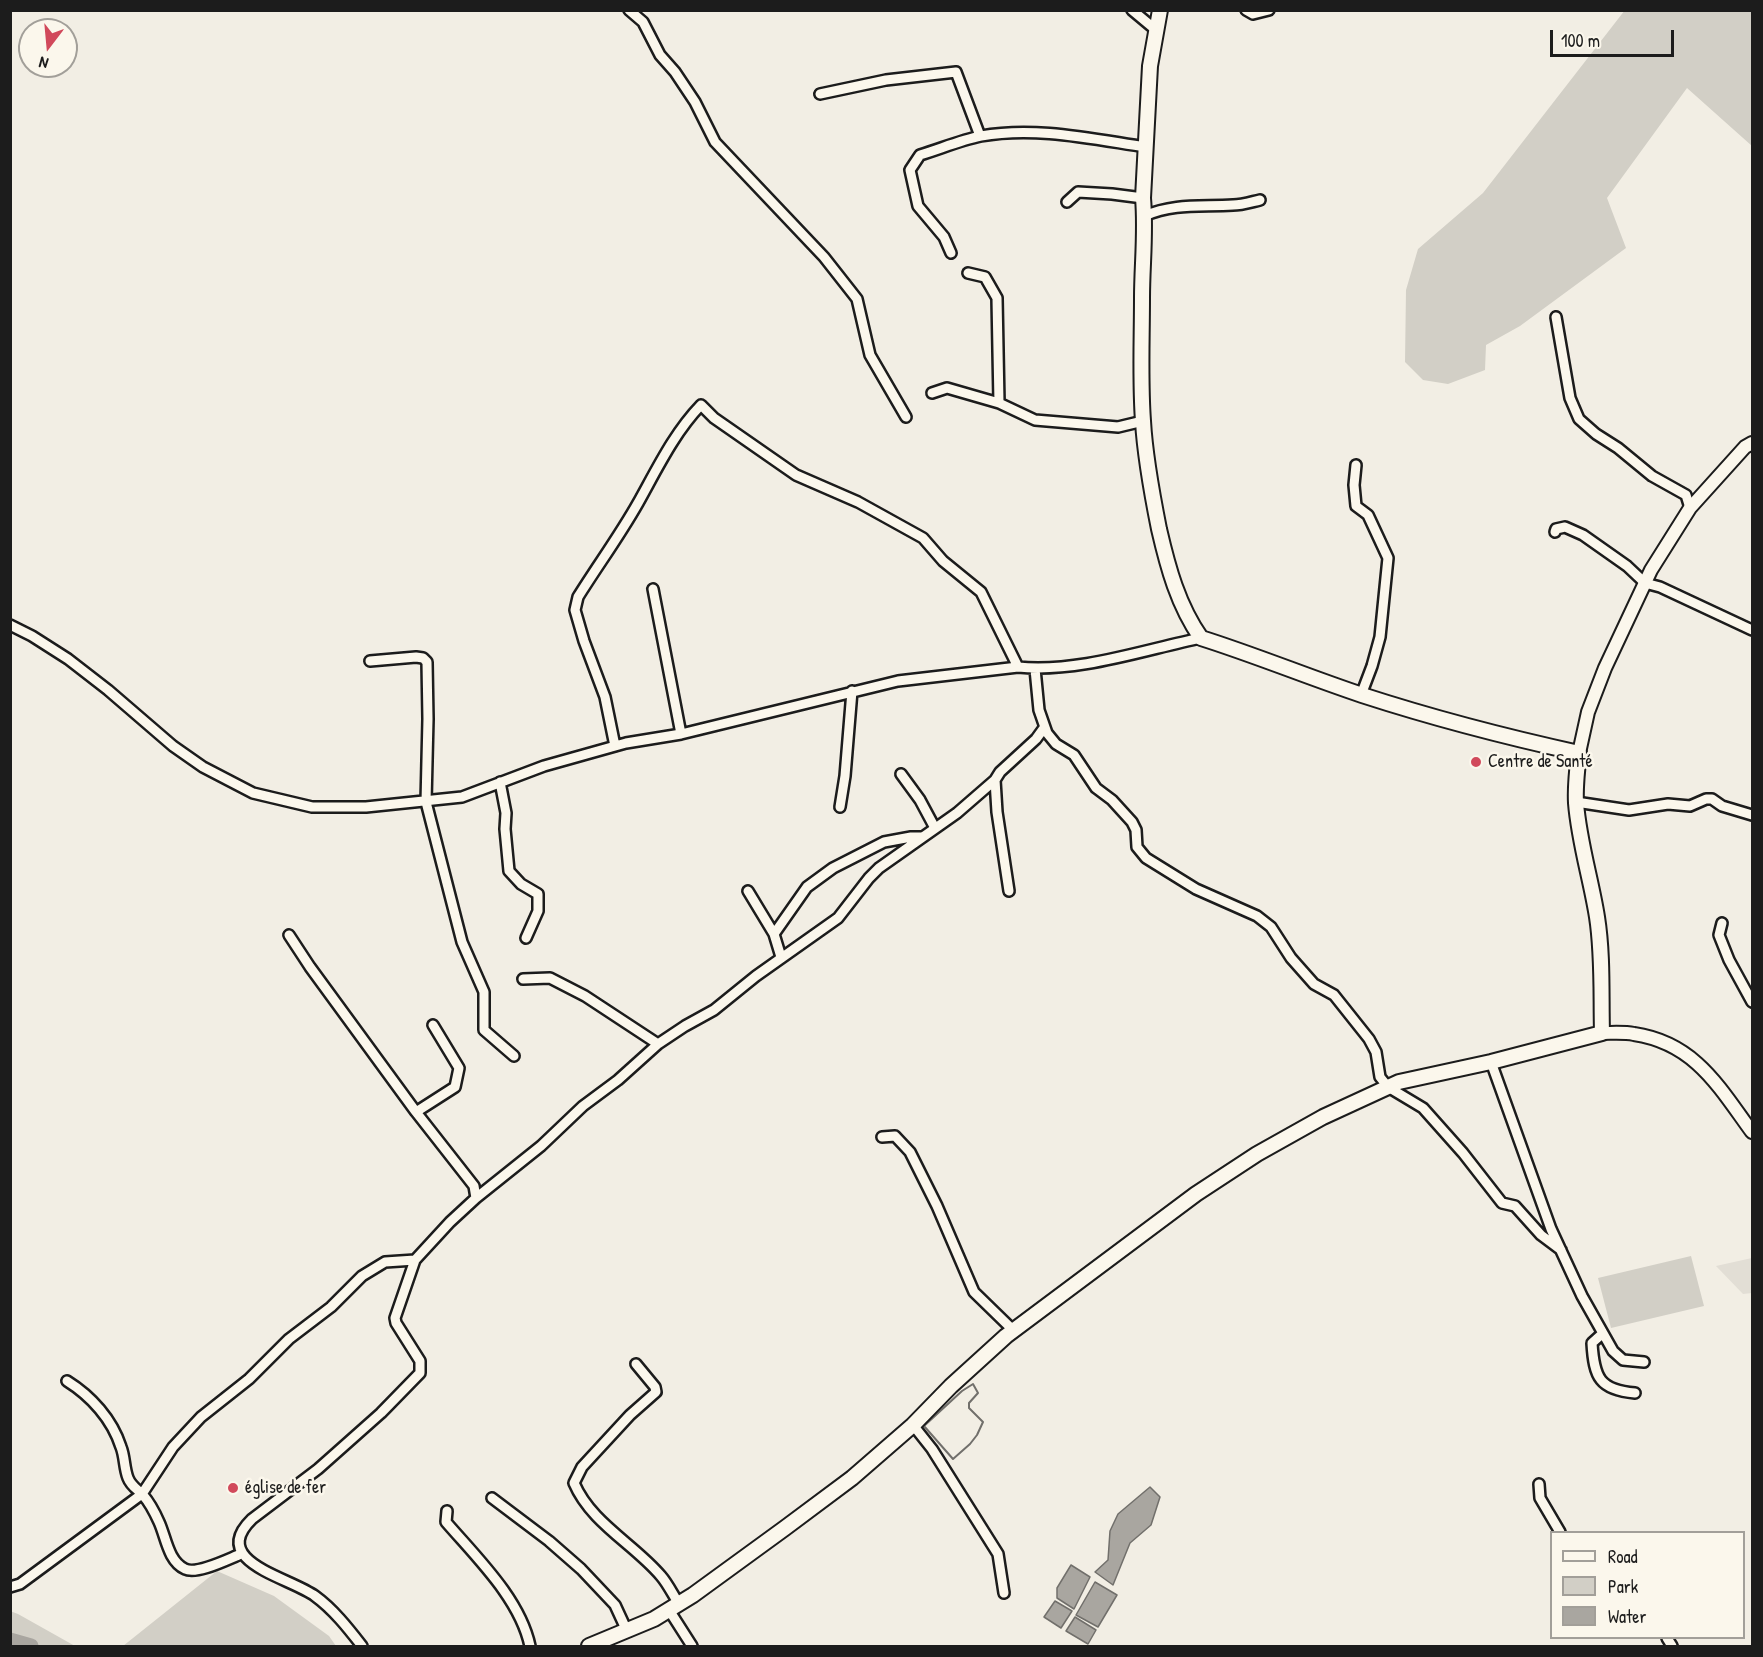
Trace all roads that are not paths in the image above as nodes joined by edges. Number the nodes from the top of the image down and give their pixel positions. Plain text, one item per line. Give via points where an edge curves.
1 (629, 10) edge
2 (1132, 10) edge
3 (1246, 10) edge
4 (1269, 10) edge
5 (1163, 12) edge
6 (1156, 30) junction
7 (820, 94) dead end
8 (980, 136) junction
9 (1146, 147) junction
10 (1143, 198) junction
11 (1260, 200) dead end
12 (1067, 202) dead end
13 (1144, 216) junction
14 (951, 254) dead end
15 (968, 273) dead end
16 (1556, 317) dead end
17 (932, 393) dead end
18 (999, 403) junction
19 (906, 417) dead end
20 (1143, 421) junction
21 (1752, 443) edge
22 (1356, 465) dead end
23 (1690, 508) junction
24 (1555, 532) dead end
25 (1645, 583) junction
26 (653, 589) dead end
27 (10, 625) edge
28 (1752, 630) edge
29 (1201, 638) junction
30 (370, 662) dead end
31 (1018, 667) junction
32 (1035, 669) junction
33 (852, 691) junction
34 (1361, 695) junction
35 (1044, 728) junction
36 (681, 734) junction
37 (615, 746) junction
38 (1580, 753) junction
39 (901, 774) dead end
40 (995, 780) junction
41 (500, 782) junction
42 (426, 802) junction
43 (1576, 802) junction
44 (840, 807) dead end
45 (1752, 815) edge
46 (935, 828) junction
47 (921, 837) junction
48 (748, 891) dead end
49 (1009, 891) dead end
50 (1722, 923) dead end
51 (774, 934) junction
52 (289, 935) dead end
53 (526, 938) dead end
54 (781, 957) junction
55 (523, 979) dead end
56 (1752, 1002) edge
57 (433, 1026) dead end
58 (1602, 1033) junction
59 (658, 1044) junction
60 (514, 1056) dead end
61 (1491, 1062) junction
62 (1388, 1087) junction
63 (416, 1112) junction
64 (1750, 1124) edge
65 (882, 1137) dead end
66 (476, 1198) junction
67 (1561, 1250) junction
68 (415, 1260) junction
69 (1013, 1330) junction
70 (1602, 1334) junction
71 (1644, 1362) dead end
72 (636, 1364) dead end
73 (67, 1381) dead end
74 (1635, 1393) dead end
75 (913, 1425) junction
76 (1539, 1484) dead end
77 (142, 1494) junction
78 (492, 1498) dead end
79 (447, 1511) dead end
80 (1559, 1531) edge
81 (241, 1554) junction
82 (10, 1587) edge
83 (1004, 1593) dead end
84 (674, 1607) junction
85 (627, 1631) junction
86 (362, 1647) edge
87 (530, 1647) edge
88 (589, 1647) edge
89 (692, 1647) edge

1 - 19 street via 643,22 660,55 695,102 715,142 824,257 857,299 870,355
2 - 6 street
3 - 4 street via 1253,14
5 - 6 main road
6 - 9 main road
7 - 8 street via 886,80 956,72
8 - 9 street via 1029,133
8 - 14 street via 920,155 910,170 918,206 944,237
9 - 10 main road
10 - 12 street via 1078,192
10 - 13 main road
11 - 13 street via 1163,208
13 - 20 main road
15 - 18 street via 985,277 996,298
16 - 23 street via 1570,398 1579,419 1652,476 1686,495
17 - 18 street via 947,388
18 - 20 street via 1035,420 1118,427
20 - 29 main road via 1163,548 1177,596
21 - 23 street
22 - 34 street via 1356,506 1368,515 1388,558 1380,637
23 - 25 street
24 - 25 street via 1565,527 1583,536
25 - 28 street
25 - 38 street via 1588,712
26 - 36 street
27 - 42 street via 68,659 203,767 253,793 312,807
29 - 32 street via 1119,657
29 - 34 main road
30 - 42 street via 416,657 426,662
31 - 32 street
31 - 33 street via 898,681
31 - 37 street via 981,592 943,561 923,538 858,502 796,475 701,405 660,461 637,505 578,597 575,610 605,697
32 - 35 street
33 - 36 street
33 - 44 street
34 - 38 main road via 1493,734
35 - 40 street
35 - 62 street via 1056,744 1074,755 1096,788 1132,822 1137,847 1146,858 1271,927 1291,958 1314,984 1334,995 1368,1039 1376,1052 1380,1077
36 - 37 street
37 - 41 street
38 - 43 main road
39 - 46 street
40 - 46 street
40 - 49 street
41 - 42 street via 462,797
41 - 53 street via 509,871 538,894 538,911
42 - 60 street via 462,942 484,992 484,1030
43 - 45 street via 1629,810 1668,804 1690,806 1712,799
43 - 58 main road via 1601,951
46 - 47 street
47 - 51 street via 884,842 833,868 807,888
47 - 54 street via 869,878 838,918
48 - 51 street
50 - 56 street via 1722,944
51 - 54 street
52 - 63 street
54 - 59 street via 714,1010
55 - 59 street via 550,978
57 - 63 street via 459,1068 455,1087
58 - 61 main road
58 - 64 street via 1646,1036 1695,1060
59 - 66 street
61 - 62 main road via 1416,1077
61 - 67 street
62 - 67 street via 1422,1108 1502,1203 1515,1206
62 - 69 main road via 1257,1154
63 - 66 street via 474,1186
65 - 69 street via 895,1136 910,1152 974,1292
66 - 68 street
67 - 70 street
68 - 77 street via 385,1262 362,1276 331,1307 289,1339 249,1380 201,1417 173,1447
68 - 81 street via 395,1318 420,1361 420,1373 318,1469 243,1527
69 - 75 main road
70 - 71 street via 1623,1360
70 - 74 street via 1592,1343 1601,1381 1613,1390
72 - 84 street via 656,1392 582,1467 574,1483 597,1515 661,1576
73 - 77 street via 83,1391 110,1424 121,1444 127,1477
75 - 83 street via 998,1554
75 - 84 main road via 852,1478
76 - 80 street via 1540,1498
77 - 81 street via 159,1522 171,1556 185,1569 200,1569
77 - 82 street via 20,1584
78 - 85 street via 581,1569 615,1605
79 - 87 street via 446,1522 496,1580 524,1624
81 - 86 street via 314,1595 332,1610
84 - 85 main road
84 - 89 street
85 - 88 main road

